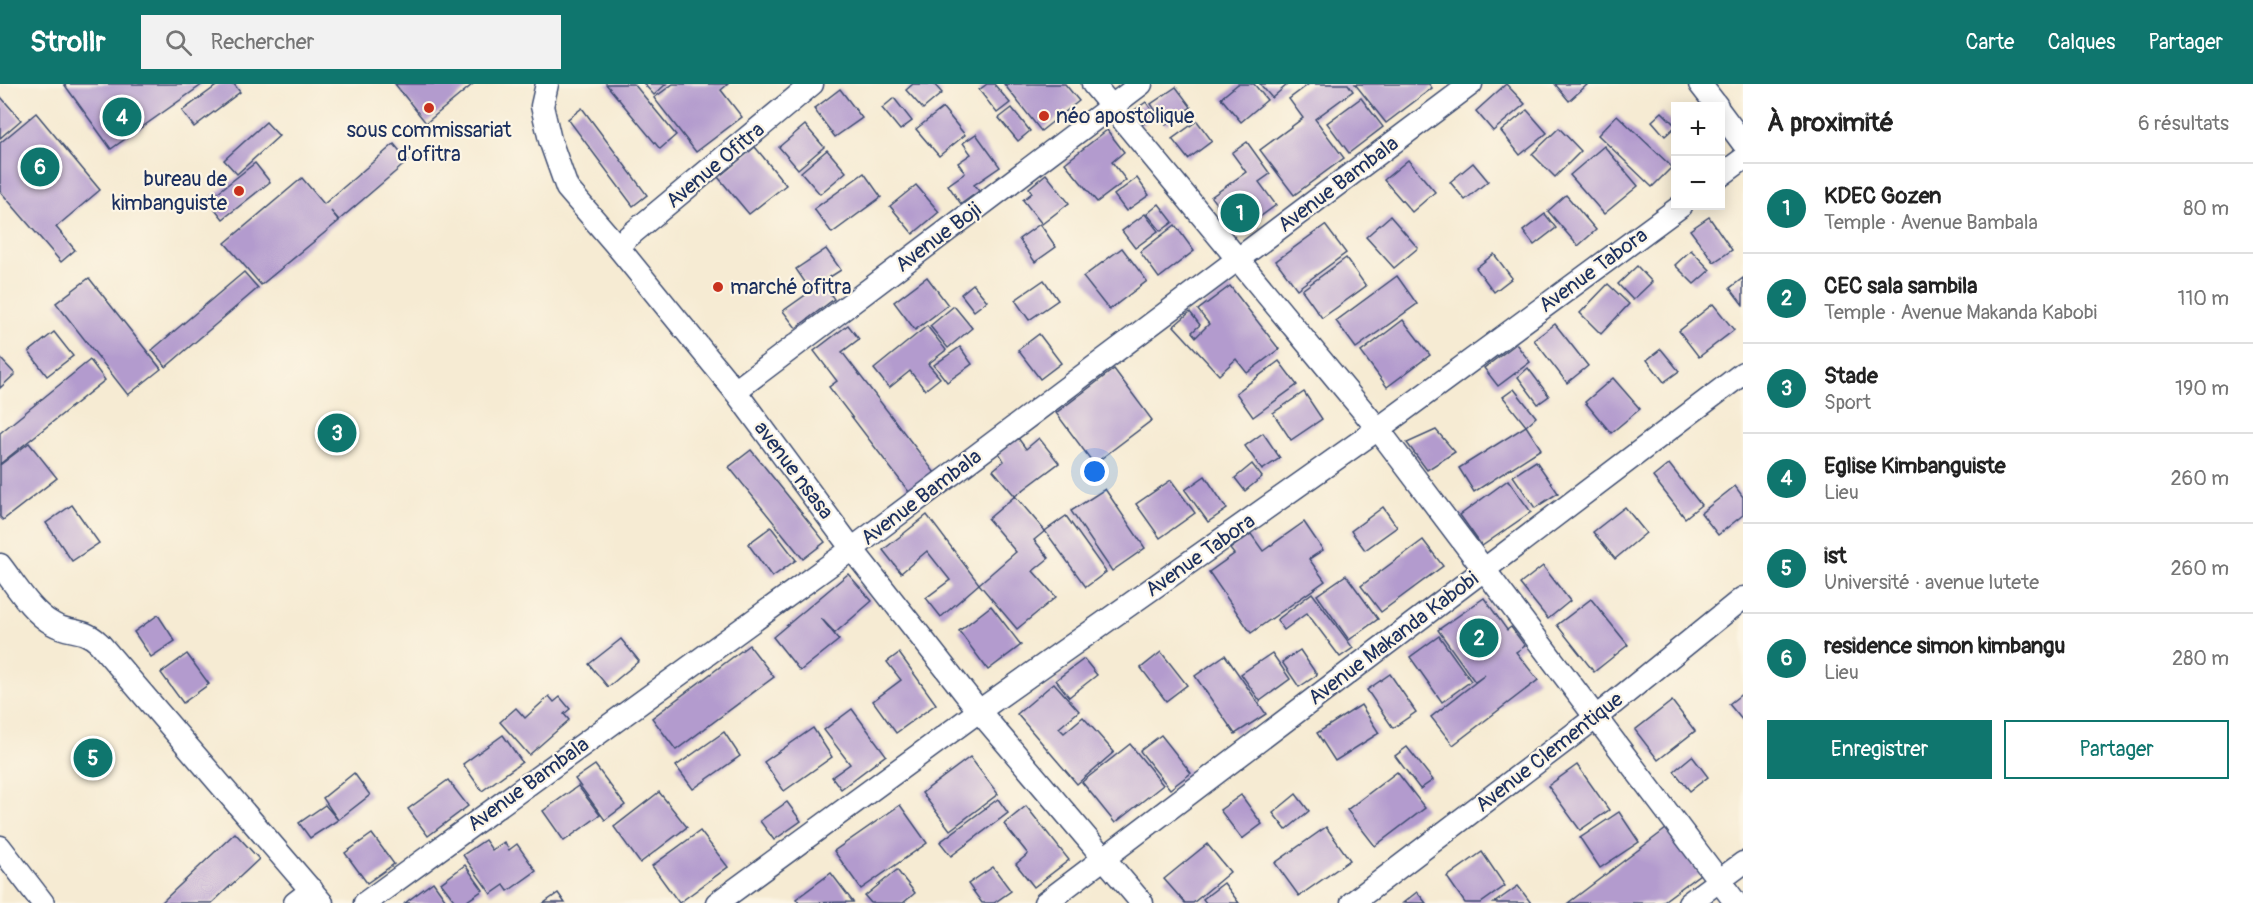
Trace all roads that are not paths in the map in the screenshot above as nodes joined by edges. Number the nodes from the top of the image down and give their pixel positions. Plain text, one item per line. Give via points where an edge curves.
1 (547, 84) edge
2 (813, 84) edge
3 (1093, 84) edge
4 (1141, 84) edge
5 (1471, 84) edge
6 (1700, 84) edge
7 (1714, 102) edge
8 (1112, 107) junction
9 (1725, 119) edge
10 (1743, 143) edge
11 (1743, 159) edge
12 (1725, 172) edge
13 (1676, 210) edge
14 (617, 246) junction
15 (1238, 259) junction
16 (1743, 373) edge
17 (735, 391) junction
18 (1378, 429) junction
19 (852, 549) junction
20 (0, 565) edge
21 (1483, 569) junction
22 (1743, 598) edge
23 (979, 711) junction
24 (1595, 718) junction
25 (1104, 857) junction
26 (3, 858) edge
27 (1743, 863) edge
28 (1718, 881) junction
29 (310, 899) edge
30 (44, 903) edge
31 (365, 903) edge
32 (717, 903) edge
33 (1045, 903) edge
34 (1142, 903) edge
35 (1352, 903) edge
36 (1689, 903) edge
37 (1736, 903) edge

1 - 14 street, avenue nsasa via 542,106 567,188
2 - 14 street, Avenue Ofitra
3 - 8 street
4 - 8 street, Avenue Boji
5 - 15 street, Avenue Bambala
6 - 7 street
8 - 15 street
8 - 17 street, Avenue Boji
9 - 10 street
11 - 12 street
13 - 18 street, Avenue Tabora
14 - 17 street, avenue nsasa
15 - 18 street
15 - 19 street, Avenue Bambala
16 - 21 street, Avenue Makanda Kabobi
17 - 19 street, avenue nsasa
18 - 21 street
18 - 23 street, Avenue Tabora
19 - 23 street, avenue nsasa
19 - 31 street, Avenue Bambala
20 - 29 street via 43,617 54,625 89,634 99,643
21 - 24 street
21 - 25 street, Avenue Makanda Kabobi
22 - 24 street, Avenue Clementique
23 - 25 street, avenue nsasa
23 - 32 street, Avenue Tabora
24 - 28 street
24 - 35 street, Avenue Clementique
25 - 33 street, Avenue Makanda Kabobi
25 - 34 street, avenue nsasa
26 - 30 street
27 - 28 street
28 - 36 street
28 - 37 street

